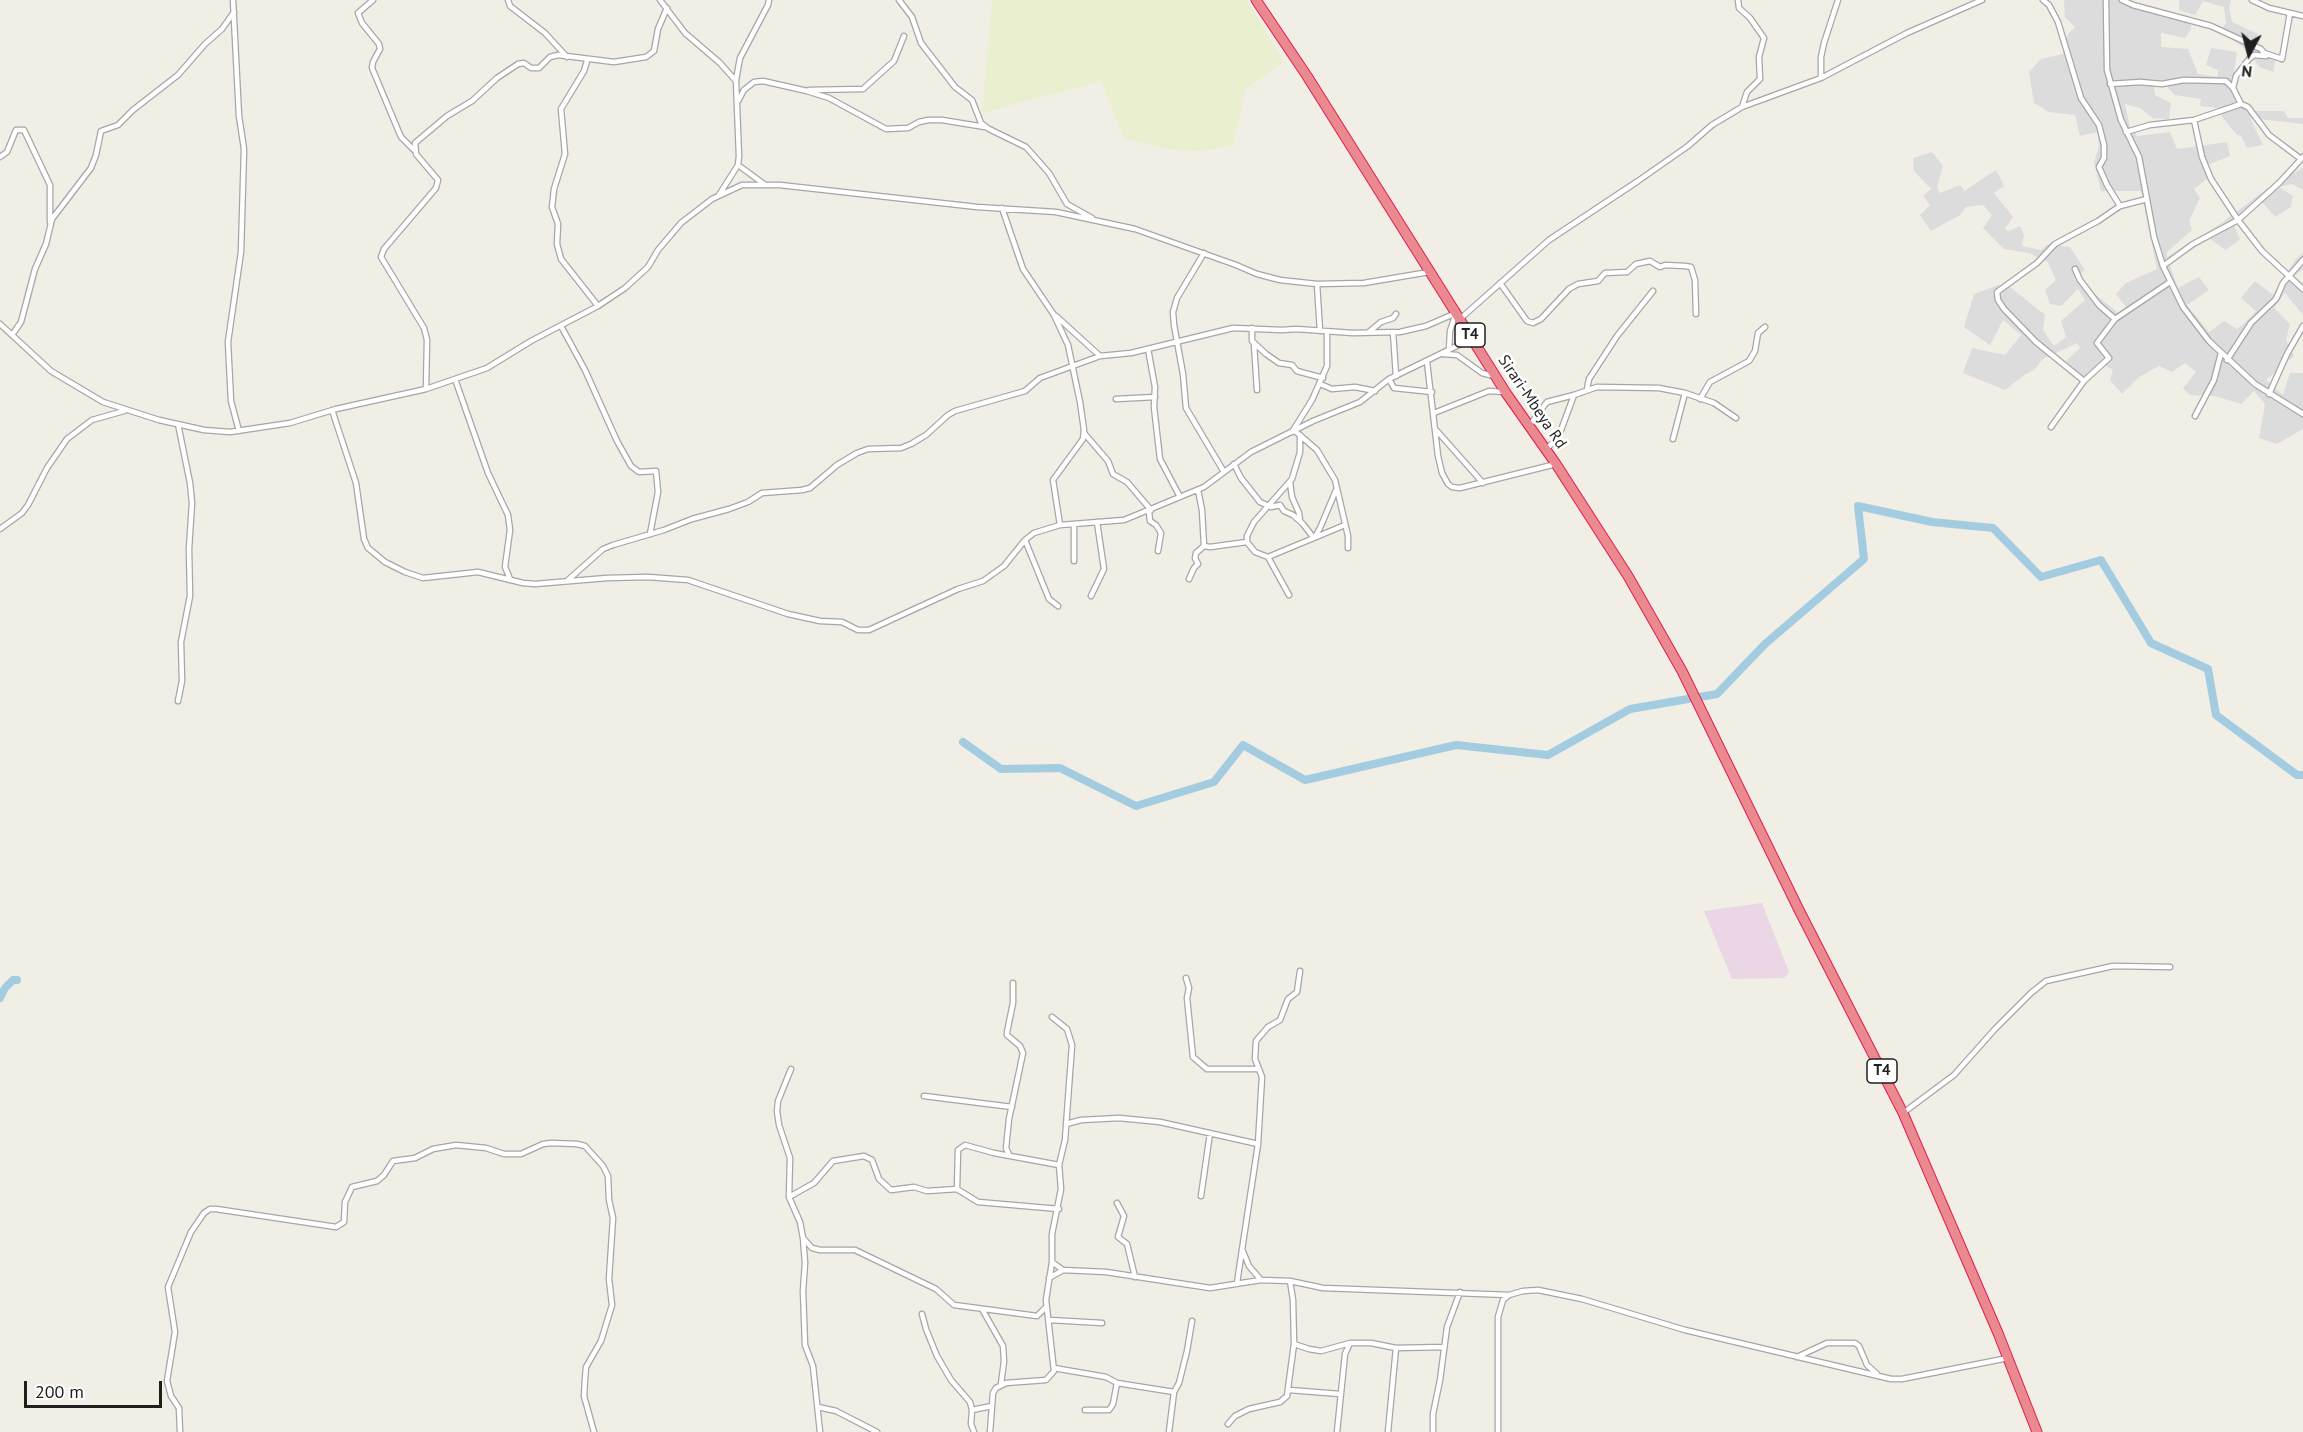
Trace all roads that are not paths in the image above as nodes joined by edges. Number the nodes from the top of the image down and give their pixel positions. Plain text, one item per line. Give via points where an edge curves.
1 (232, 0) edge
2 (373, 0) edge
3 (508, 0) edge
4 (660, 0) edge
5 (769, 0) edge
6 (899, 0) edge
7 (906, 0) edge
8 (1256, 0) edge
9 (1738, 0) edge
10 (1838, 0) edge
11 (1982, 0) edge
12 (2043, 0) edge
13 (2106, 0) edge
14 (2122, 0) edge
15 (2252, 0) edge
16 (667, 8) junction
17 (906, 9) junction
18 (234, 11) junction
19 (2290, 13) junction
20 (2303, 16) edge
21 (904, 36) dead end
22 (567, 57) junction
23 (2282, 58) junction
24 (587, 61) junction
25 (1821, 78) junction
26 (736, 81) junction
27 (2110, 84) junction
28 (2233, 88) junction
29 (807, 91) junction
30 (738, 101) junction
31 (2241, 104) junction
32 (1742, 106) junction
33 (2193, 120) junction
34 (986, 127) junction
35 (2126, 132) junction
36 (415, 150) junction
37 (0, 157) edge
38 (2302, 158) edge
39 (738, 165) junction
40 (765, 184) junction
41 (719, 195) junction
42 (2147, 199) junction
43 (2120, 206) junction
44 (1002, 208) junction
45 (2238, 220) junction
46 (1097, 221) junction
47 (50, 225) junction
48 (1204, 253) junction
49 (2303, 260) edge
50 (2163, 266) junction
51 (2075, 269) dead end
52 (1429, 272) junction
53 (2289, 276) junction
54 (2170, 282) junction
55 (1500, 283) junction
56 (1317, 284) junction
57 (2303, 289) edge
58 (1653, 291) dead end
59 (598, 306) junction
60 (1396, 314) dead end
61 (1696, 314) dead end
62 (1054, 315) junction
63 (1458, 316) junction
64 (2115, 319) junction
65 (0, 324) edge
66 (561, 326) junction
67 (2303, 326) edge
68 (1765, 327) dead end
69 (1252, 328) junction
70 (1320, 331) junction
71 (1327, 332) junction
72 (1369, 332) junction
73 (1393, 332) junction
74 (12, 335) junction
75 (1472, 338) junction
76 (1177, 340) junction
77 (1254, 344) junction
78 (1148, 349) junction
79 (1449, 350) junction
80 (2221, 353) junction
81 (1266, 354) junction
82 (1442, 354) junction
83 (1100, 356) junction
84 (2227, 360) junction
85 (1427, 362) junction
86 (1073, 365) junction
87 (1257, 368) junction
88 (1396, 376) junction
89 (1497, 377) junction
90 (455, 379) junction
91 (1389, 379) junction
92 (1321, 381) junction
93 (2084, 381) junction
94 (426, 389) junction
95 (1587, 389) junction
96 (1257, 390) dead end
97 (1375, 391) junction
98 (1432, 392) junction
99 (1506, 393) junction
100 (1685, 393) junction
101 (2270, 394) junction
102 (1574, 395) junction
103 (1155, 397) junction
104 (1116, 399) dead end
105 (1700, 399) junction
106 (332, 410) junction
107 (126, 411) junction
108 (1434, 412) junction
109 (2303, 414) edge
110 (2195, 416) dead end
111 (1736, 418) dead end
112 (178, 424) junction
113 (1529, 426) junction
114 (2051, 427) dead end
115 (238, 431) junction
116 (1437, 431) junction
117 (1294, 432) junction
118 (1084, 434) junction
119 (1300, 435) junction
120 (1673, 439) dead end
121 (1545, 450) junction
122 (1234, 464) junction
123 (1556, 464) junction
124 (1224, 472) junction
125 (1290, 482) junction
126 (1483, 483) junction
127 (1337, 487) junction
128 (1198, 490) junction
129 (1179, 497) junction
130 (1268, 507) junction
131 (1150, 510) junction
132 (1300, 521) junction
133 (1097, 522) junction
134 (1074, 524) junction
135 (1060, 525) junction
136 (1345, 525) junction
137 (0, 529) edge
138 (650, 534) junction
139 (1314, 537) junction
140 (1025, 540) junction
141 (1247, 542) junction
142 (1203, 546) junction
143 (1348, 548) dead end
144 (1158, 551) dead end
145 (1268, 557) junction
146 (1074, 561) dead end
147 (510, 579) junction
148 (1189, 579) dead end
149 (568, 580) junction
150 (1289, 595) dead end
151 (1091, 596) dead end
152 (1058, 606) dead end
153 (178, 701) dead end
154 (2170, 967) dead end
155 (1300, 971) dead end
156 (1186, 978) dead end
157 (1013, 982) dead end
158 (1052, 1017) dead end
159 (791, 1069) dead end
160 (1259, 1069) junction
161 (924, 1096) dead end
162 (1012, 1107) junction
163 (1903, 1113) junction
164 (1066, 1124) junction
165 (1210, 1133) junction
166 (1258, 1144) junction
167 (1009, 1155) junction
168 (1059, 1165) junction
169 (957, 1188) junction
170 (1201, 1196) dead end
171 (789, 1197) junction
172 (1117, 1203) dead end
173 (1059, 1209) junction
174 (803, 1238) junction
175 (1242, 1249) junction
176 (1052, 1262) junction
177 (1064, 1270) junction
178 (1135, 1276) junction
179 (1049, 1278) junction
180 (1261, 1280) junction
181 (1290, 1281) junction
182 (1237, 1283) junction
183 (1460, 1292) junction
184 (1509, 1295) junction
185 (1046, 1306) junction
186 (982, 1309) junction
187 (922, 1314) dead end
188 (1050, 1320) junction
189 (1192, 1321) dead end
190 (1102, 1323) dead end
191 (1350, 1343) junction
192 (1294, 1344) junction
193 (1444, 1347) junction
194 (1396, 1348) junction
195 (1797, 1357) junction
196 (2008, 1359) junction
197 (1054, 1368) junction
198 (1879, 1376) junction
199 (1117, 1383) junction
200 (1001, 1384) junction
201 (1289, 1390) junction
202 (1174, 1392) junction
203 (1340, 1394) junction
204 (992, 1406) junction
205 (818, 1407) junction
206 (972, 1410) junction
207 (1085, 1410) dead end
208 (1228, 1424) dead end
209 (180, 1432) edge
210 (594, 1432) edge
211 (820, 1432) edge
212 (877, 1432) edge
213 (974, 1432) edge
214 (990, 1432) edge
215 (1169, 1432) edge
216 (1337, 1432) edge
217 (1388, 1432) edge
218 (1433, 1432) edge
219 (1498, 1432) edge
220 (2037, 1432) edge

1 - 18 street
2 - 36 street via 358,13 379,44 372,68 401,136
3 - 22 street
4 - 16 street
5 - 26 street via 740,58
6 - 17 street
7 - 17 street
8 - 52 highway, Sirari-Mbeya Rd / T4
9 - 32 street via 1738,8 1764,38 1759,57 1760,79 1747,92
10 - 25 street via 1824,43
11 - 25 street via 1907,33
12 - 43 street via 2058,21 2081,98 2099,125 2104,158 2099,167
13 - 27 street via 2105,46
14 - 23 street via 2211,26
15 - 19 street
16 - 24 street via 651,54 614,62
16 - 26 street via 691,38
17 - 34 street via 921,43 956,87 972,100
18 - 47 street via 178,75 118,125 100,131 91,168
18 - 115 street via 244,180 241,252 228,342 230,392
19 - 20 street
19 - 23 street
21 - 29 street via 894,61 863,89
22 - 24 street
22 - 36 street via 550,57 539,68 524,63 514,66 427,132 415,143
23 - 28 street via 2251,57 2240,68
24 - 59 street via 561,109 565,154 552,207 558,224 561,259
25 - 32 street
26 - 30 street
27 - 28 street via 2224,81
27 - 35 street
28 - 31 street
29 - 30 street via 758,81 744,90
29 - 34 street via 829,98 886,129 908,128 928,120
30 - 39 street
31 - 33 street
31 - 38 street via 2269,135
32 - 55 street via 1638,182 1549,240
33 - 35 street
33 - 45 street via 2211,179
34 - 46 street via 1026,147 1039,159 1067,204
35 - 42 street via 2139,157
36 - 94 street via 438,180 436,188 381,257 424,328
37 - 47 street via 7,152 16,130 24,130 50,185
38 - 45 street
39 - 40 street
39 - 41 street
40 - 41 street via 742,185
40 - 44 street
41 - 59 street via 681,223 634,281
42 - 43 street
42 - 50 street
43 - 93 street via 2055,244 2037,264 1997,292 2004,309 2036,342
44 - 46 street via 1056,212
44 - 62 street via 1023,269
45 - 50 street via 2193,244
45 - 53 street via 2262,251
46 - 48 street via 1135,229
47 - 74 street via 21,322
48 - 56 street via 1272,278
48 - 76 street via 1175,302
49 - 53 street
50 - 54 street
51 - 64 street via 2099,305
52 - 56 street via 1364,283
52 - 63 highway, Sirari-Mbeya Rd / T4
53 - 57 street
53 - 84 street via 2276,299 2251,323
54 - 64 street
54 - 80 street via 2183,307
55 - 61 street via 1527,321 1533,323 1569,289 1598,281 1605,273 1627,272 1636,264 1650,261 1660,267 1685,266 1691,267 1695,280
55 - 63 street
56 - 70 street
58 - 95 street via 1617,336 1589,379
59 - 66 street
60 - 72 street
62 - 83 street
62 - 86 street
63 - 73 street
63 - 75 highway, Sirari-Mbeya Rd / T4
63 - 79 street via 1450,331
64 - 93 street via 2097,344 2109,358
65 - 74 street
66 - 90 street via 487,368
66 - 138 street via 631,466 639,472 656,471 658,492
67 - 101 street
68 - 105 street via 1758,333 1749,361 1710,382
69 - 70 street
69 - 76 street via 1233,328
69 - 77 street
70 - 71 street
71 - 72 street
71 - 92 street via 1327,366
72 - 73 street
73 - 88 street
74 - 107 street via 51,371
75 - 79 street
75 - 89 highway, Sirari-Mbeya Rd / T4
76 - 78 street
76 - 124 street via 1186,408
77 - 81 street
77 - 87 street
78 - 83 street
78 - 103 street
79 - 82 street
80 - 84 street
80 - 110 street via 2214,380
81 - 87 street
81 - 92 street
82 - 85 street
82 - 89 street via 1457,355 1482,373
83 - 86 street
84 - 101 street
85 - 88 street
85 - 98 street
86 - 118 street
86 - 138 street via 1040,378 1025,391 956,411 926,435 901,448 857,453 810,488 762,492 738,506
87 - 96 street
88 - 91 street
89 - 99 highway, Sirari-Mbeya Rd / T4
90 - 94 street
90 - 147 street via 507,515 510,530 505,567
91 - 97 street
91 - 98 street via 1394,388
92 - 97 street via 1332,389 1355,387
92 - 117 street
93 - 114 street
94 - 106 street
95 - 100 street via 1638,386
95 - 102 street
97 - 117 street via 1360,402
98 - 108 street
99 - 108 street via 1490,391
99 - 113 highway, Sirari-Mbeya Rd / T4
100 - 105 street
100 - 120 street
101 - 109 street
102 - 113 street via 1547,402
102 - 121 street via 1560,433
103 - 104 street
103 - 129 street via 1160,459
105 - 111 street
106 - 115 street via 290,423
106 - 147 street via 358,490 363,539 373,554 423,578 478,572
107 - 112 street
107 - 137 street via 92,420 67,440 22,513
108 - 116 street
112 - 115 street
112 - 153 street via 192,503 190,596 181,642
113 - 121 highway, Sirari-Mbeya Rd / T4
116 - 126 street
116 - 126 street via 1438,456 1448,484 1460,488
117 - 119 street
117 - 122 street
118 - 131 street via 1108,461 1113,474 1127,482
118 - 135 street via 1081,445 1053,480
119 - 125 street via 1299,458
119 - 127 street via 1317,450
121 - 123 highway, Sirari-Mbeya Rd / T4
122 - 124 street
122 - 130 street via 1246,486
123 - 126 street
123 - 163 highway, Sirari-Mbeya Rd / T4 via 1628,576 1682,671
124 - 128 street
125 - 130 street
125 - 132 street
127 - 136 street
127 - 139 street
128 - 129 street
128 - 142 street
129 - 131 street
130 - 132 street via 1280,505
130 - 141 street via 1254,522
131 - 133 street via 1124,520
131 - 144 street via 1150,521 1161,533
132 - 139 street
133 - 134 street
133 - 151 street via 1104,569
134 - 135 street
134 - 146 street
135 - 140 street
136 - 139 street
136 - 143 street
138 - 149 street via 603,549
139 - 145 street
140 - 149 street via 1010,561 983,581 869,630 788,614 688,580
140 - 152 street via 1047,596
141 - 142 street
141 - 145 street via 1255,552
142 - 148 street via 1196,553 1198,564
145 - 150 street
147 - 149 street via 536,584
154 - 163 street via 2113,966 2046,981 1954,1075
155 - 160 street via 1297,992 1288,999 1280,1020 1256,1041
156 - 160 street via 1193,1057 1208,1069
157 - 162 street via 1007,1035 1023,1053
158 - 164 street via 1067,1029 1072,1045
159 - 171 street via 777,1111 790,1158
160 - 166 street via 1262,1077
161 - 162 street
162 - 167 street via 1006,1145
163 - 196 highway, T4
164 - 165 street via 1081,1119 1119,1118
164 - 168 street
165 - 166 street
165 - 170 street
166 - 175 street
167 - 168 street
167 - 169 street via 972,1145 960,1146
168 - 173 street
169 - 171 street via 891,1190 879,1179 872,1160 864,1156 833,1161 814,1183
169 - 173 street via 978,1202
171 - 174 street
172 - 178 street via 1124,1216 1118,1237 1127,1244
173 - 176 street via 1052,1234
174 - 186 street via 820,1250 855,1250 936,1289 954,1305
174 - 205 street via 805,1345 813,1366
175 - 180 street
175 - 182 street
176 - 177 street
176 - 179 street
177 - 178 street
177 - 179 street
178 - 182 street via 1210,1288
179 - 185 street
180 - 181 street
180 - 182 street
181 - 183 street via 1323,1288
181 - 192 street
183 - 184 street
183 - 193 street via 1450,1315
184 - 195 street via 1532,1290 1549,1292
184 - 219 street via 1503,1300 1498,1317
185 - 186 street via 1037,1316
185 - 188 street
186 - 200 street via 1003,1347
187 - 206 street via 937,1356
188 - 190 street
188 - 197 street
189 - 202 street
191 - 192 street via 1321,1350
191 - 194 street
191 - 203 street
192 - 201 street
193 - 194 street
193 - 218 street
194 - 217 street
195 - 198 street
195 - 198 street via 1827,1343 1855,1343 1867,1365
196 - 198 street via 1902,1379
196 - 220 highway, T4
197 - 199 street via 1106,1377
197 - 200 street via 1046,1380
199 - 202 street
199 - 207 street via 1109,1410
200 - 204 street via 993,1393
201 - 203 street
201 - 208 street via 1280,1402 1249,1409
202 - 215 street
203 - 216 street
204 - 206 street
204 - 214 street
205 - 211 street
205 - 212 street via 836,1411
206 - 213 street
209 - 210 street via 178,1408 167,1381 175,1323 168,1287 204,1213 216,1209 336,1227 344,1222 350,1190 377,1181 393,1161 456,1145 521,1154 551,1143 585,1146 608,1176 613,1218 609,1279 612,1305 601,1341 586,1367 584,1395

